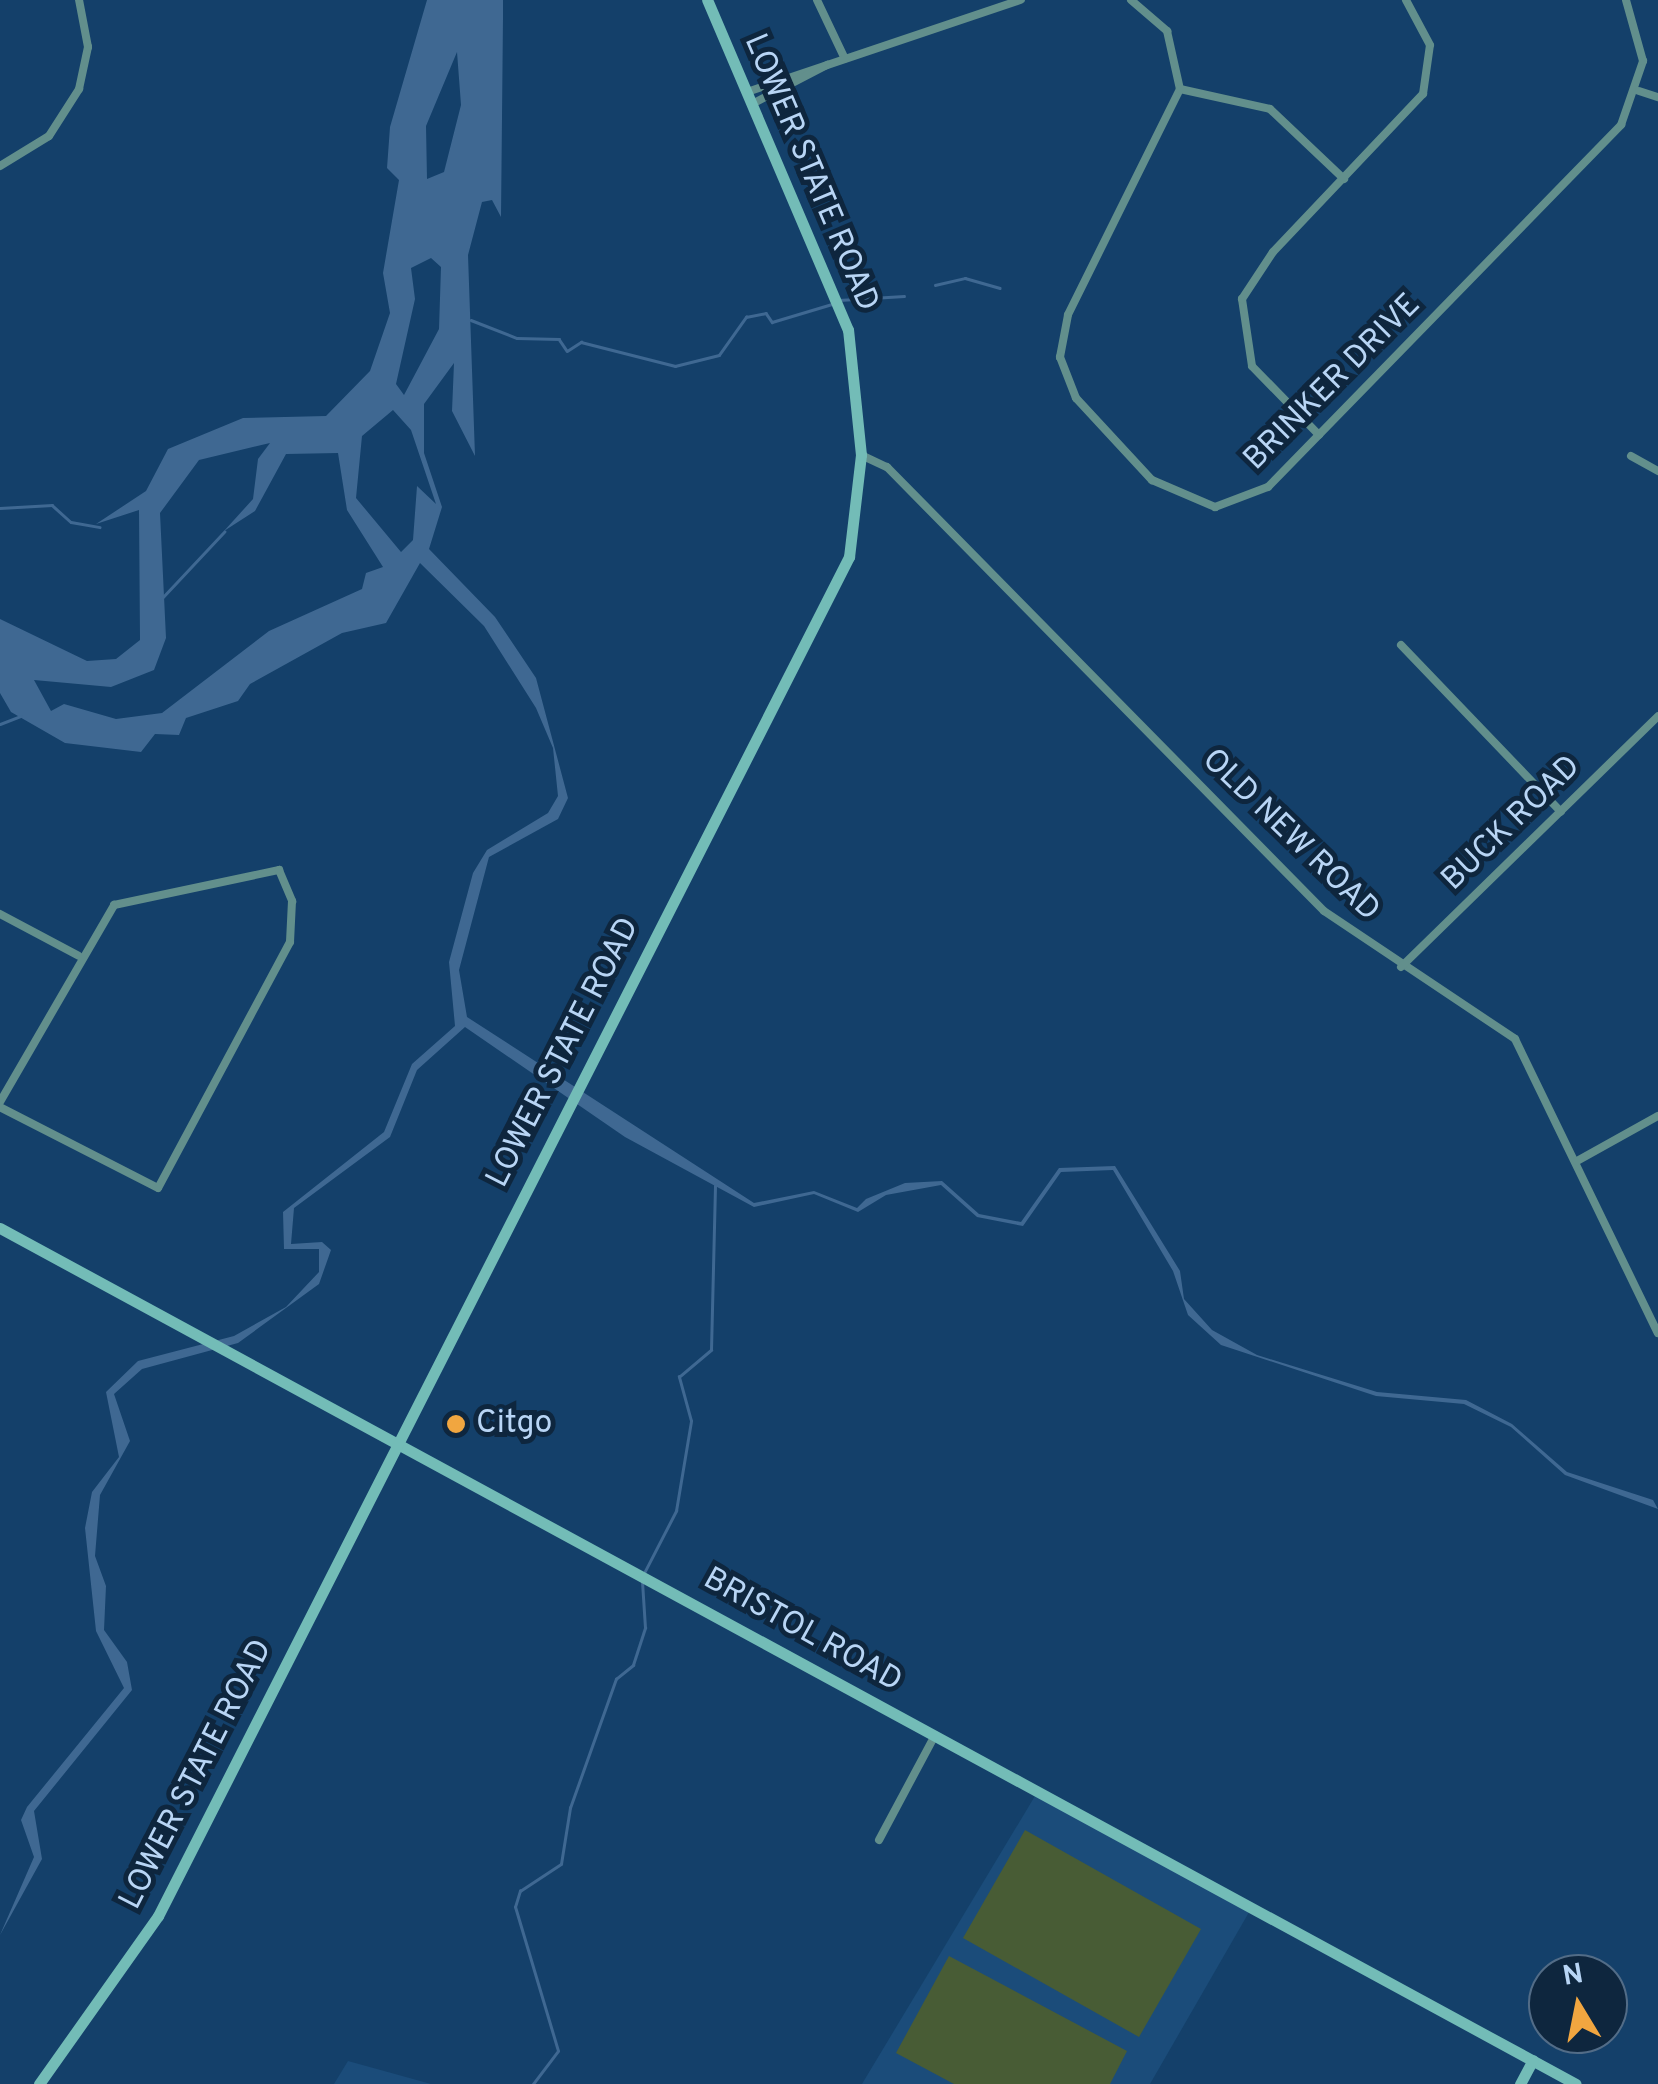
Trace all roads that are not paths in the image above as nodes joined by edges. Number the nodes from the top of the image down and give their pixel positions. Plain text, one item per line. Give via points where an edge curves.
1 (79, 0) edge
2 (707, 0) edge
3 (817, 0) edge
4 (1021, 0) edge
5 (1131, 0) edge
6 (1406, 0) edge
7 (1626, 0) edge
8 (844, 59) junction
9 (1180, 89) junction
10 (1639, 91) junction
11 (1658, 97) edge
12 (750, 98) junction
13 (0, 166) edge
14 (1344, 179) junction
15 (1319, 435) junction
16 (860, 455) junction
17 (1631, 456) dead end
18 (1658, 471) edge
19 (1401, 645) dead end
20 (1658, 716) edge
21 (1561, 812) junction
22 (0, 914) edge
23 (79, 956) junction
24 (1401, 967) junction
25 (0, 1104) edge
26 (1658, 1116) edge
27 (1576, 1161) junction
28 (0, 1228) edge
29 (1658, 1333) edge
30 (397, 1442) junction
31 (935, 1735) junction
32 (879, 1840) dead end
33 (1533, 2060) junction
34 (39, 2084) edge
35 (1520, 2084) edge
36 (1576, 2084) edge

1 - 13 street via 88,47 79,89 49,136
2 - 12 main road, LOWER STATE ROAD
3 - 8 street
4 - 8 street
5 - 9 street via 1167,31
6 - 14 street via 1427,34 1429,78 1410,113
7 - 10 street, BRINKER DRIVE via 1643,46
8 - 12 street
9 - 14 street via 1270,109
9 - 15 street, BRINKER DRIVE via 1065,323 1068,384 1161,488 1203,506 1258,494
10 - 11 street
10 - 15 street, BRINKER DRIVE via 1621,125
12 - 16 main road, LOWER STATE ROAD via 842,312
14 - 15 street via 1256,272 1239,316 1252,366
16 - 24 street, OLD NEW ROAD via 887,467 1324,912
16 - 30 main road, LOWER STATE ROAD via 844,568
17 - 18 street
19 - 21 street
20 - 21 street, BUCK ROAD
21 - 24 street, BUCK ROAD
22 - 23 street
23 - 25 street
23 - 25 street via 114,905 280,870 285,878 290,942 158,1188
24 - 27 street, OLD NEW ROAD via 1515,1039
26 - 27 street
27 - 29 street, OLD NEW ROAD
28 - 30 main road, BRISTOL ROAD
30 - 31 main road, BRISTOL ROAD
30 - 34 main road, LOWER STATE ROAD via 158,1916
31 - 32 street
31 - 33 main road, BRISTOL ROAD
33 - 35 main road
33 - 36 main road, BRISTOL ROAD

